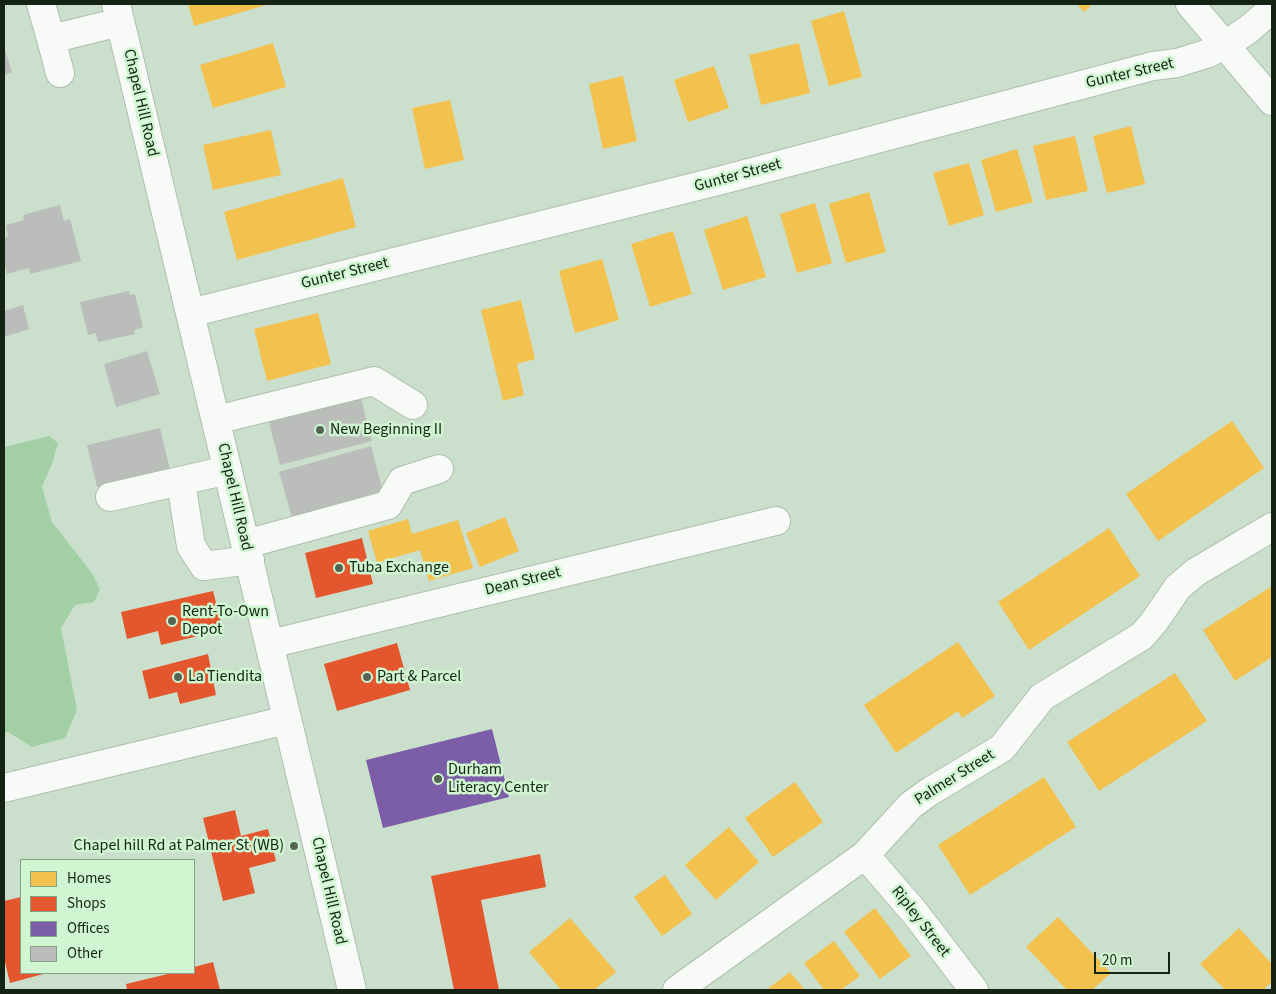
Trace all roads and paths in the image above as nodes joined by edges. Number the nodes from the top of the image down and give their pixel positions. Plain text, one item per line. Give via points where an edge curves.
1 (41, 4) edge
2 (1190, 4) edge
3 (1272, 8) edge
4 (118, 13) edge
5 (51, 39) junction
6 (1225, 45) junction
7 (60, 73) dead end
8 (1272, 101) edge
9 (190, 312) junction
10 (414, 405) dead end
11 (216, 420) junction
12 (440, 469) dead end
13 (228, 470) junction
14 (181, 482) junction
15 (110, 497) dead end
16 (776, 521) dead end
17 (1272, 526) edge
18 (248, 552) junction
19 (270, 644) junction
20 (287, 720) junction
21 (4, 788) edge
22 (865, 855) junction
23 (352, 990) edge
24 (677, 990) edge
25 (974, 990) edge

1 - 5 street
2 - 6 street
3 - 6 street, Gunter Street
4 - 5 street
4 - 9 street, Chapel Hill Road
5 - 7 street
6 - 8 street
6 - 9 street, Gunter Street via 1177,63 1153,66 722,180
9 - 11 street, Chapel Hill Road
10 - 11 street via 374,380
11 - 13 street, Chapel Hill Road
12 - 18 street via 402,481 388,505
13 - 14 street
13 - 18 street, Chapel Hill Road
14 - 15 street
14 - 18 street via 191,546 204,566
16 - 19 street, Dean Street
17 - 22 street, Palmer Street via 1191,576 1178,587 1147,631 1042,697 1002,748 911,805
18 - 19 street, Chapel Hill Road
19 - 20 street, Chapel Hill Road
20 - 21 street
20 - 23 street, Chapel Hill Road
22 - 24 street, Palmer Street
22 - 25 street, Ripley Street

